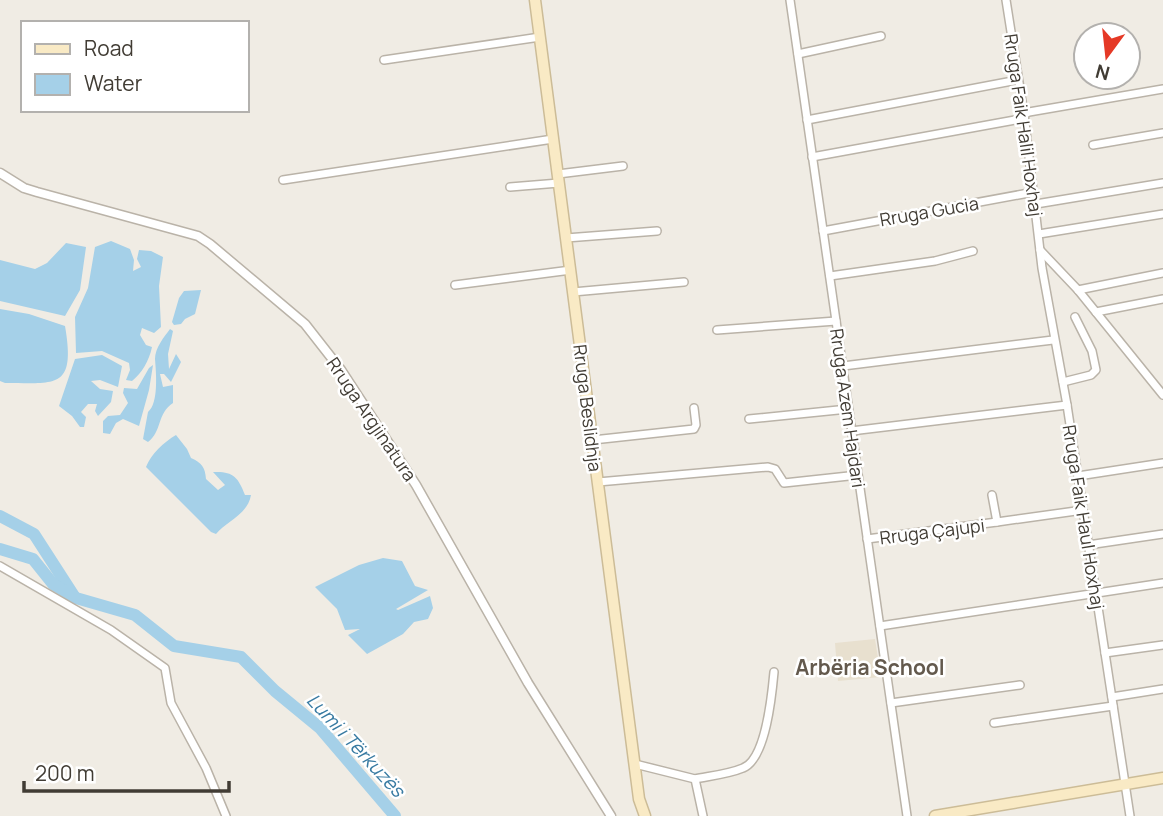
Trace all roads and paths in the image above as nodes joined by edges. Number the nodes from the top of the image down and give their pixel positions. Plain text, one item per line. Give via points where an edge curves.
1 (536, 0) edge
2 (790, 0) edge
3 (1006, 0) edge
4 (881, 36) dead end
5 (540, 37) junction
6 (798, 54) junction
7 (384, 60) dead end
8 (1018, 80) junction
9 (1163, 89) edge
10 (1024, 114) junction
11 (807, 120) junction
12 (1163, 133) edge
13 (554, 139) junction
14 (1093, 145) dead end
15 (812, 157) junction
16 (623, 166) dead end
17 (0, 173) edge
18 (559, 179) junction
19 (284, 180) dead end
20 (1163, 183) edge
21 (510, 187) dead end
22 (1034, 192) junction
23 (1036, 204) junction
24 (1163, 214) edge
25 (657, 231) dead end
26 (823, 231) junction
27 (1039, 234) junction
28 (566, 238) junction
29 (1040, 250) junction
30 (973, 251) dead end
31 (570, 270) junction
32 (1163, 274) edge
33 (830, 276) junction
34 (684, 282) dead end
35 (455, 285) dead end
36 (1078, 290) junction
37 (573, 292) junction
38 (1163, 299) edge
39 (1096, 312) junction
40 (1075, 317) dead end
41 (836, 320) junction
42 (717, 330) dead end
43 (1054, 340) junction
44 (843, 366) junction
45 (1063, 382) junction
46 (1163, 395) edge
47 (1067, 405) junction
48 (694, 408) dead end
49 (848, 410) junction
50 (749, 419) dead end
51 (851, 431) junction
52 (593, 440) junction
53 (1163, 463) edge
54 (858, 475) junction
55 (1078, 476) junction
56 (598, 482) junction
57 (992, 495) dead end
58 (1083, 510) junction
59 (997, 522) junction
60 (1163, 534) edge
61 (867, 539) junction
62 (1088, 545) junction
63 (0, 566) edge
64 (1163, 583) edge
65 (1096, 593) junction
66 (880, 626) junction
67 (1163, 645) edge
68 (1105, 653) junction
69 (774, 671) dead end
70 (1020, 685) dead end
71 (1163, 689) edge
72 (1112, 701) junction
73 (891, 703) junction
74 (994, 723) dead end
75 (635, 764) junction
76 (1163, 778) edge
77 (695, 779) junction
78 (1125, 784) junction
79 (226, 816) edge
80 (611, 816) edge
81 (645, 816) edge
82 (703, 816) edge
83 (907, 816) edge
84 (935, 816) edge
85 (1130, 816) edge

1 - 5 main road, Rruga Beslidhja
2 - 6 street, Rruga Azem Hajdari
3 - 8 street, Rruga Faik Halil Hoxhaj
4 - 6 street
5 - 7 street
5 - 13 main road, Rruga Beslidhja
6 - 11 street, Rruga Azem Hajdari
8 - 10 street, Rruga Faik Halil Hoxhaj
8 - 11 street
9 - 10 street
10 - 15 street via 1015,120
10 - 22 street, Rruga Faik Halil Hoxhaj
11 - 15 street, Rruga Azem Hajdari
12 - 14 street
13 - 18 main road, Rruga Beslidhja
13 - 19 street
15 - 26 street, Rruga Azem Hajdari
16 - 18 street
17 - 80 street, Rruga Argjinatura via 24,188 198,236 305,324 341,370 416,485 528,683
18 - 21 street
18 - 28 main road, Rruga Beslidhja
20 - 23 street
22 - 23 street, Rruga Faik Halil Hoxhaj
22 - 26 street, Rruga Gucia
23 - 27 street, Rruga Faik Halil Hoxhaj
24 - 27 street
25 - 28 street
26 - 33 street, Rruga Azem Hajdari
27 - 29 street, Rruga Faik Halil Hoxhaj
28 - 31 main road, Rruga Beslidhja
29 - 36 street
29 - 43 street, Rruga Faik Haul Hoxhaj
30 - 33 street
31 - 35 street
31 - 37 main road, Rruga Beslidhja
32 - 36 street
33 - 41 street, Rruga Azem Hajdari
34 - 37 street
36 - 39 street
37 - 52 main road, Rruga Beslidhja
38 - 39 street
39 - 46 street
40 - 45 street via 1096,370
41 - 42 street
41 - 44 street, Rruga Azem Hajdari
43 - 44 street
43 - 45 street, Rruga Faik Haul Hoxhaj
44 - 49 street, Rruga Azem Hajdari
45 - 47 street, Rruga Faik Haul Hoxhaj
47 - 51 street
47 - 55 street, Rruga Faik Haul Hoxhaj
48 - 52 street via 694,429
49 - 50 street
49 - 51 street, Rruga Azem Hajdari
51 - 54 street, Rruga Azem Hajdari
52 - 56 main road, Rruga Beslidhja
53 - 55 street
54 - 56 street via 784,482 768,467
54 - 61 street, Rruga Azem Hajdari
55 - 58 street, Rruga Faik Haul Hoxhaj
56 - 75 main road, Rruga Beslidhja
57 - 59 street, Rruga Çajupi
58 - 59 street, Rruga Çajupi
58 - 62 street, Rruga Faik Haul Hoxhaj
59 - 61 street, Rruga Çajupi
60 - 62 street
61 - 66 street, Rruga Azem Hajdari
62 - 65 street, Rruga Faik Haul Hoxhaj
63 - 79 street via 111,630 165,668 171,703
64 - 65 street
65 - 66 street
65 - 68 street, Rruga Faik Haul Hoxhaj
66 - 73 street, Rruga Azem Hajdari
67 - 68 street
68 - 72 street, Rruga Faik Haul Hoxhaj
69 - 77 street via 754,759 744,768
70 - 73 street
71 - 72 street
72 - 74 street
72 - 78 street, Rruga Faik Haul Hoxhaj
73 - 83 street, Rruga Azem Hajdari
75 - 77 street
75 - 81 main road, Rruga Beslidhja
76 - 78 main road
77 - 82 street
78 - 84 main road
78 - 85 street

